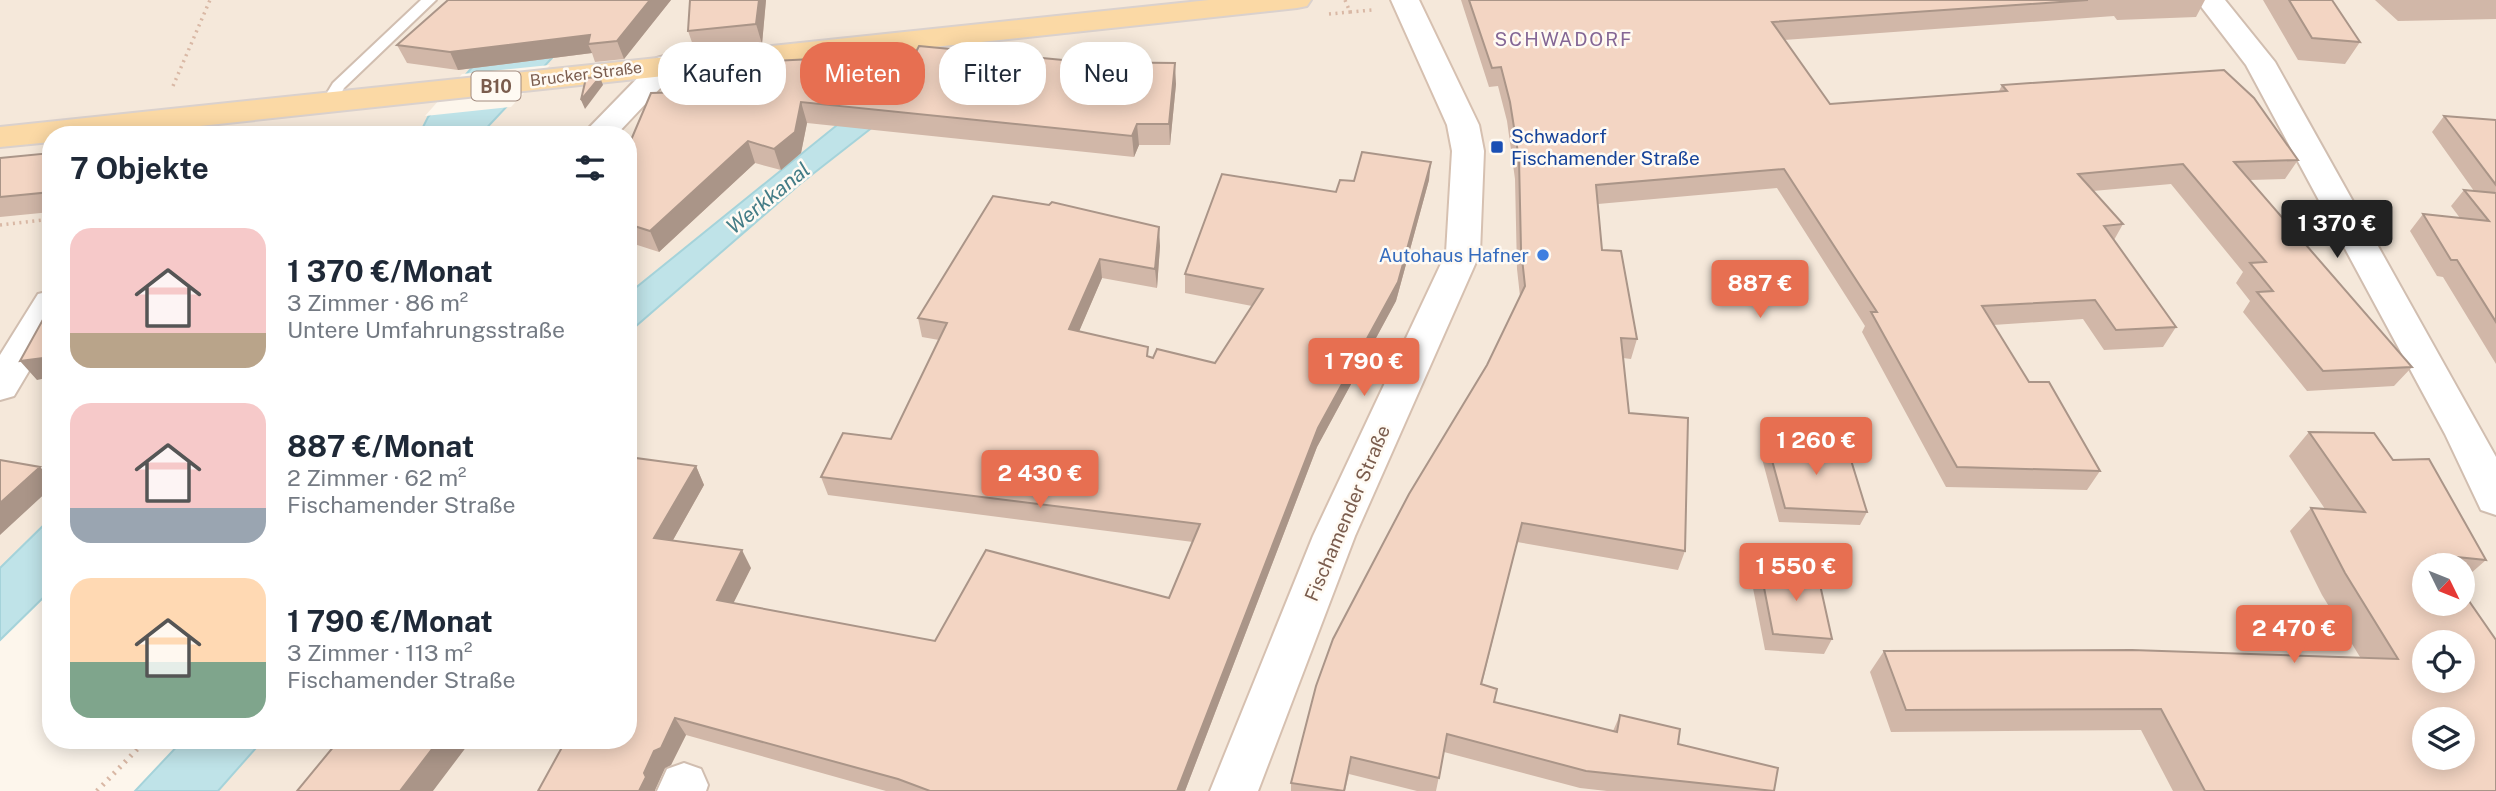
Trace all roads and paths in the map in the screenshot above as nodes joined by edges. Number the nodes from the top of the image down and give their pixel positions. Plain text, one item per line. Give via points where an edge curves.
1 (210, 0) edge
2 (429, 0) edge
3 (1297, 0) edge
4 (1405, 0) edge
5 (2210, 0) edge
6 (786, 52) edge
7 (658, 65) edge
8 (658, 74) edge
9 (330, 101) junction
10 (161, 126) edge
11 (173, 126) edge
12 (607, 126) edge
13 (42, 135) edge
14 (0, 137) edge
15 (42, 220) edge
16 (0, 225) edge
17 (42, 318) edge
18 (0, 386) edge
19 (2480, 433) edge
20 (2496, 499) edge
21 (137, 749) edge
22 (97, 791) edge
23 (1234, 791) edge

1 - 10 path
2 - 9 lane via 338,86
3 - 6 main road, Brucker Straße / B10
4 - 23 main road, Fischamender Straße via 1463,125 1468,151 1463,253 1334,536
5 - 19 main road via 2260,62
7 - 9 main road, Brucker Straße / B10
8 - 12 main road
9 - 11 main road, Brucker Straße / B10
13 - 14 main road, Brucker Straße / B10
15 - 16 path
17 - 18 main road
19 - 20 main road
21 - 22 path

